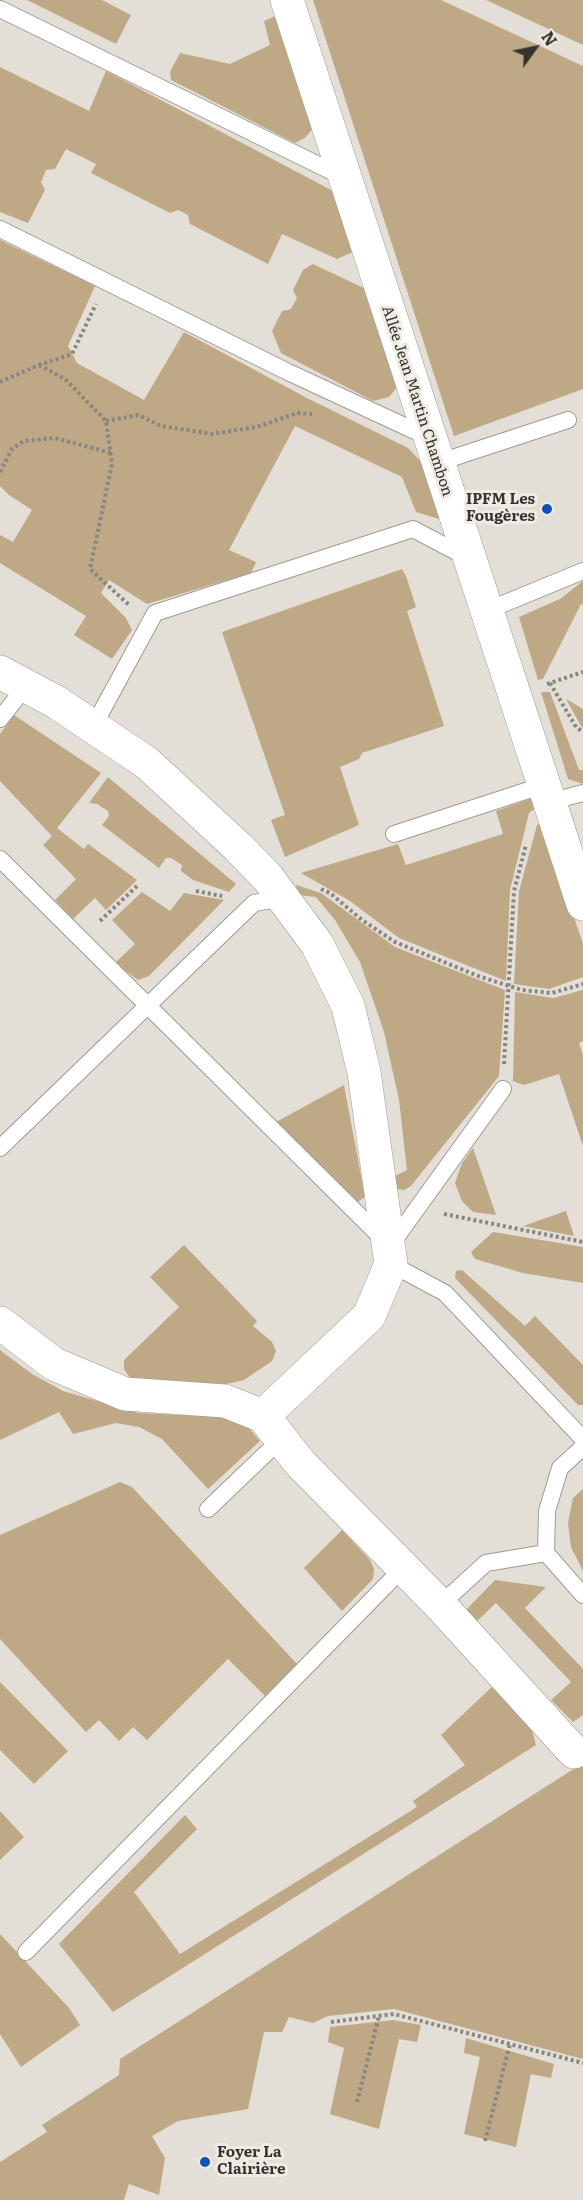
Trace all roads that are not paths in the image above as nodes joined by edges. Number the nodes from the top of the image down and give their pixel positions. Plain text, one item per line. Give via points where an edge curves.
1 (287, 0) edge
2 (0, 9) edge
3 (343, 177) junction
4 (0, 228) edge
5 (568, 420) dead end
6 (433, 450) junction
7 (469, 558) junction
8 (583, 571) edge
9 (486, 611) junction
10 (13, 679) edge
11 (0, 720) edge
12 (93, 727) junction
13 (583, 793) edge
14 (547, 794) junction
15 (394, 834) dead end
16 (0, 859) edge
17 (283, 898) junction
18 (583, 904) edge
19 (148, 1005) junction
20 (503, 1089) road end
21 (0, 1148) edge
22 (390, 1255) junction
23 (0, 1323) edge
24 (272, 1428) junction
25 (583, 1438) edge
26 (583, 1447) edge
27 (208, 1509) dead end
28 (546, 1553) junction
29 (403, 1568) junction
30 (583, 1594) edge
31 (440, 1605) junction
32 (574, 1752) dead end
33 (26, 1952) dead end

1 - 3 street, Allée Jean Martin Chambon
2 - 3 lane
3 - 6 street, Allée Jean Martin Chambon
4 - 6 lane via 288,372
5 - 6 lane
6 - 7 street, Allée Jean Martin Chambon
7 - 9 street, Allée Jean Martin Chambon
7 - 12 lane via 413,529 155,613
8 - 9 lane
9 - 14 street, Allée Jean Martin Chambon
10 - 11 lane
10 - 12 street
12 - 17 street via 155,771 238,847
13 - 14 lane
14 - 15 lane
14 - 18 street, Allée Jean Martin Chambon
16 - 19 lane
17 - 19 lane via 254,903
17 - 22 street via 317,944 348,1006 364,1072
19 - 21 lane
19 - 22 lane
20 - 22 lane via 417,1209
22 - 24 street via 369,1316
22 - 25 lane via 445,1293
23 - 24 street via 54,1364 125,1394 225,1401
24 - 27 lane
24 - 29 street via 300,1463
26 - 28 lane via 560,1468 547,1511
28 - 30 lane
28 - 31 lane via 486,1563
29 - 31 street
29 - 33 lane
31 - 32 street

